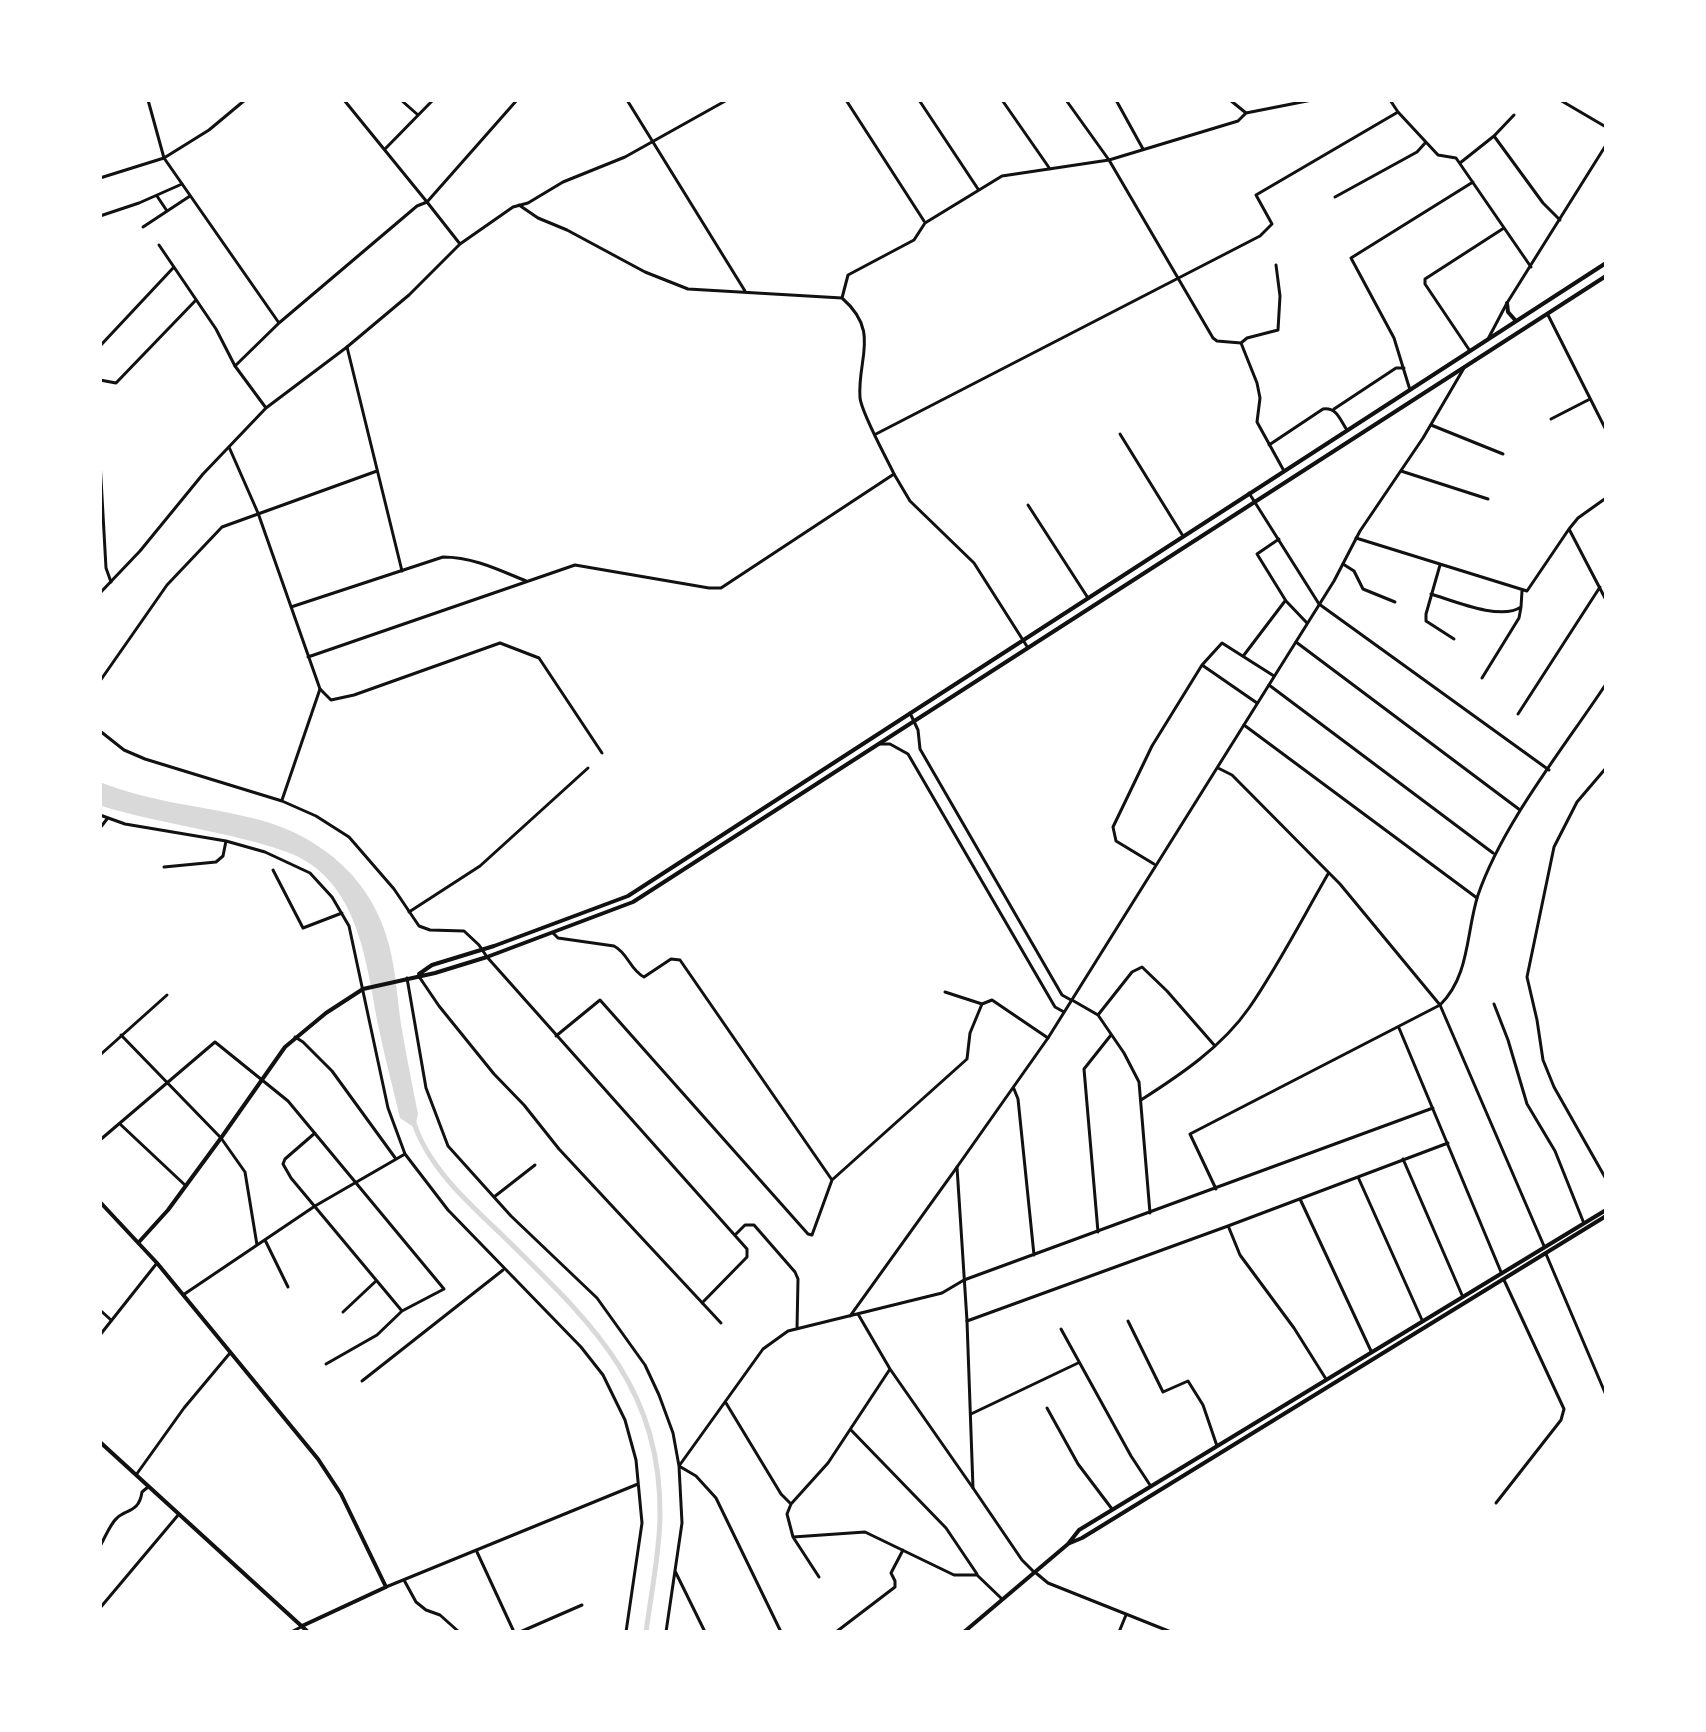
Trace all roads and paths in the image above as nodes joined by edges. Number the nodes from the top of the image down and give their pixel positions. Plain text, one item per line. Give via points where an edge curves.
1 (148, 100) edge
2 (245, 100) edge
3 (344, 100) edge
4 (401, 100) edge
5 (433, 100) edge
6 (517, 100) edge
7 (627, 100) edge
8 (727, 100) edge
9 (846, 100) edge
10 (919, 100) edge
11 (1002, 100) edge
12 (1066, 100) edge
13 (1116, 100) edge
14 (1230, 100) edge
15 (1312, 100) edge
16 (1390, 100) edge
17 (1560, 100) edge
18 (1398, 112) junction
19 (1246, 113) junction
20 (418, 115) junction
21 (1514, 115) dead end
22 (1606, 127) edge
23 (1494, 136) junction
24 (651, 142) junction
25 (1426, 142) junction
26 (1606, 145) edge
27 (1143, 149) junction
28 (384, 150) junction
29 (164, 158) junction
30 (1109, 160) junction
31 (1460, 163) junction
32 (1050, 169) junction
33 (100, 178) edge
34 (1473, 182) junction
35 (183, 184) junction
36 (978, 189) junction
37 (191, 195) junction
38 (157, 196) junction
39 (1335, 197) dead end
40 (427, 202) junction
41 (519, 205) junction
42 (167, 211) junction
43 (100, 216) edge
44 (1560, 220) junction
45 (925, 223) junction
46 (143, 227) dead end
47 (1504, 228) junction
48 (460, 244) junction
49 (159, 245) dead end
50 (1606, 263) edge
51 (1276, 265) dead end
52 (174, 267) junction
53 (1531, 267) junction
54 (1606, 276) edge
55 (1177, 279) junction
56 (746, 292) junction
57 (842, 298) junction
58 (196, 300) junction
59 (1545, 302) junction
60 (1507, 303) junction
61 (1549, 313) junction
62 (1516, 321) junction
63 (279, 323) junction
64 (1488, 339) junction
65 (1241, 343) junction
66 (100, 346) edge
67 (347, 347) junction
68 (1470, 351) junction
69 (235, 366) junction
70 (1404, 368) junction
71 (1464, 368) junction
72 (100, 380) edge
73 (1410, 390) junction
74 (1591, 399) junction
75 (266, 408) junction
76 (1334, 409) junction
77 (1551, 419) dead end
78 (1431, 425) junction
79 (1347, 430) junction
80 (1606, 430) edge
81 (876, 434) junction
82 (1120, 434) dead end
83 (1269, 445) junction
84 (229, 447) junction
85 (1503, 454) dead end
86 (100, 461) edge
87 (377, 471) junction
88 (1285, 471) junction
89 (1401, 471) junction
90 (894, 474) junction
91 (1249, 493) junction
92 (1606, 498) edge
93 (1488, 499) dead end
94 (1255, 501) junction
95 (1028, 505) dead end
96 (258, 513) junction
97 (102, 517) edge
98 (1569, 529) junction
99 (1183, 536) junction
100 (1356, 538) junction
101 (1279, 539) junction
102 (1343, 564) junction
103 (1440, 565) junction
104 (402, 571) junction
105 (526, 581) junction
106 (111, 582) junction
107 (1600, 587) junction
108 (1522, 591) junction
109 (100, 593) edge
110 (1431, 594) junction
111 (1088, 598) junction
112 (1606, 600) edge
113 (1286, 601) junction
114 (1395, 602) dead end
115 (1319, 604) junction
116 (291, 607) junction
117 (1521, 607) junction
118 (1308, 623) junction
119 (1023, 639) junction
120 (1454, 639) dead end
121 (1296, 642) junction
122 (1028, 648) junction
123 (1244, 655) junction
124 (308, 657) junction
125 (1202, 665) junction
126 (1274, 676) junction
127 (1482, 678) dead end
128 (100, 681) edge
129 (1606, 684) edge
130 (1269, 685) junction
131 (320, 689) junction
132 (1257, 703) junction
133 (910, 713) junction
134 (1518, 714) dead end
135 (914, 722) junction
136 (1244, 725) junction
137 (100, 731) edge
138 (879, 744) junction
139 (602, 753) dead end
140 (588, 768) dead end
141 (1217, 768) junction
142 (1606, 768) edge
143 (1549, 770) junction
144 (282, 801) junction
145 (1521, 811) junction
146 (100, 815) edge
147 (107, 819) junction
148 (100, 828) edge
149 (226, 841) junction
150 (696, 853) junction
151 (1495, 854) junction
152 (699, 859) junction
153 (1154, 864) junction
154 (164, 867) dead end
155 (273, 870) dead end
156 (1328, 874) junction
157 (1477, 898) junction
158 (409, 912) junction
159 (342, 913) junction
160 (553, 933) junction
161 (483, 949) junction
162 (487, 957) junction
163 (418, 975) junction
164 (407, 978) junction
165 (365, 988) junction
166 (945, 992) dead end
167 (167, 995) dead end
168 (1071, 1000) junction
169 (982, 1004) junction
170 (1494, 1004) dead end
171 (1440, 1005) junction
172 (1064, 1012) junction
173 (1098, 1015) junction
174 (1398, 1026) junction
175 (121, 1035) junction
176 (1111, 1035) junction
177 (556, 1036) junction
178 (295, 1037) junction
179 (1048, 1038) junction
180 (1215, 1046) junction
181 (100, 1055) edge
182 (262, 1082) junction
183 (167, 1085) junction
184 (1014, 1089) junction
185 (1141, 1100) junction
186 (1433, 1108) junction
187 (120, 1124) junction
188 (315, 1133) junction
189 (221, 1138) junction
190 (100, 1140) edge
191 (1448, 1143) junction
192 (405, 1154) junction
193 (396, 1159) junction
194 (1403, 1159) junction
195 (535, 1165) dead end
196 (957, 1167) junction
197 (1358, 1177) junction
198 (1606, 1179) edge
199 (832, 1180) junction
200 (356, 1182) junction
201 (186, 1186) junction
202 (1216, 1189) junction
203 (494, 1197) junction
204 (1300, 1199) junction
205 (100, 1202) edge
206 (315, 1206) junction
207 (1606, 1210) edge
208 (1150, 1213) junction
209 (1606, 1216) edge
210 (1583, 1221) junction
211 (1228, 1226) junction
212 (1098, 1232) junction
213 (736, 1234) junction
214 (265, 1240) junction
215 (139, 1242) junction
216 (257, 1245) junction
217 (1544, 1246) junction
218 (1546, 1254) junction
219 (1034, 1255) junction
220 (157, 1263) junction
221 (504, 1269) junction
222 (1501, 1272) junction
223 (964, 1280) junction
224 (1504, 1280) junction
225 (376, 1281) junction
226 (288, 1287) dead end
227 (183, 1295) junction
228 (1462, 1295) junction
229 (702, 1303) junction
230 (100, 1310) edge
231 (402, 1311) junction
232 (343, 1312) dead end
233 (858, 1314) junction
234 (850, 1316) junction
235 (111, 1320) junction
236 (1422, 1320) junction
237 (967, 1321) junction
238 (1128, 1321) dead end
239 (721, 1323) dead end
240 (797, 1329) junction
241 (1061, 1329) dead end
242 (100, 1335) edge
243 (1371, 1351) junction
244 (230, 1353) junction
245 (1078, 1363) junction
246 (326, 1364) dead end
247 (890, 1369) junction
248 (1326, 1379) junction
249 (362, 1381) dead end
250 (1606, 1395) edge
251 (725, 1402) junction
252 (1047, 1408) dead end
253 (971, 1414) junction
254 (851, 1430) junction
255 (100, 1442) edge
256 (1217, 1446) junction
257 (679, 1466) junction
258 (136, 1475) junction
259 (639, 1484) junction
260 (1150, 1485) junction
261 (148, 1486) junction
262 (973, 1488) junction
263 (1496, 1503) dead end
264 (791, 1504) junction
265 (1112, 1509) junction
266 (179, 1514) junction
267 (793, 1537) junction
268 (1068, 1544) junction
269 (100, 1546) edge
270 (476, 1550) junction
271 (903, 1550) junction
272 (675, 1571) junction
273 (1033, 1571) junction
274 (977, 1575) junction
275 (819, 1577) dead end
276 (404, 1580) junction
277 (386, 1587) junction
278 (1002, 1599) junction
279 (582, 1605) dead end
280 (100, 1608) edge
281 (1126, 1615) junction
282 (302, 1626) junction
283 (291, 1632) edge
284 (308, 1632) edge
285 (459, 1632) edge
286 (514, 1632) edge
287 (520, 1632) edge
288 (626, 1632) edge
289 (666, 1632) edge
290 (705, 1632) edge
291 (781, 1632) edge
292 (836, 1632) edge
293 (964, 1632) edge
294 (1119, 1632) edge
295 (1171, 1632) edge

1 - 29 street
2 - 29 street
3 - 28 street
4 - 20 street
5 - 20 street
6 - 40 street
7 - 24 street
8 - 24 street
9 - 45 street
10 - 36 street
11 - 32 street
12 - 30 street
13 - 27 street
14 - 19 street
15 - 19 street
16 - 18 street
17 - 22 street
18 - 25 street
18 - 55 street via 1256,195 1272,224 1260,236
19 - 27 street via 1238,121
20 - 28 street
21 - 23 street
23 - 31 street
23 - 44 street
24 - 41 street
24 - 56 street
25 - 31 street via 1438,155
25 - 39 street
26 - 44 street
27 - 30 street
28 - 40 street
29 - 33 street
29 - 35 street
30 - 32 street
30 - 55 street
31 - 34 street
32 - 36 street via 1002,176
34 - 47 street
34 - 70 street via 1352,255 1385,317
35 - 37 street
35 - 38 street
36 - 45 street
37 - 42 street
37 - 63 street
38 - 42 street
38 - 43 street
40 - 48 street
40 - 63 street
41 - 48 street
41 - 56 street via 688,289
42 - 46 street
44 - 53 street
45 - 57 street via 914,240 848,275
47 - 53 street
47 - 68 street via 1425,279
48 - 67 street
49 - 52 street
50 - 59 main road
51 - 65 street via 1278,330
52 - 58 street
52 - 66 street
53 - 60 street
54 - 61 main road
55 - 65 street via 1213,338
55 - 81 street
56 - 57 street
57 - 81 street via 866,339 860,400
58 - 69 street
58 - 72 street via 116,383
59 - 61 main road
59 - 62 main road
60 - 62 main road
60 - 64 street
61 - 71 main road
61 - 74 street
62 - 64 main road
63 - 69 street
64 - 68 main road
65 - 83 street via 1257,383 1257,422
67 - 75 street
67 - 87 street
68 - 73 main road
69 - 75 street
70 - 73 street
70 - 76 street via 1396,368
71 - 78 street
71 - 94 main road
73 - 79 main road
74 - 77 street
74 - 80 street
75 - 84 street
76 - 79 street
76 - 83 street via 1323,409
78 - 85 street
78 - 89 street
79 - 88 main road
81 - 90 street
82 - 99 street
83 - 88 street
84 - 96 street
84 - 106 street
86 - 97 street
87 - 96 street
87 - 104 street
88 - 91 main road
89 - 93 street
89 - 100 street
90 - 105 street via 721,588 582,565
90 - 119 street via 910,501 974,563
91 - 94 street
91 - 99 main road
92 - 98 street
94 - 101 street
94 - 122 main road
95 - 111 street
96 - 116 street
96 - 128 street via 222,527 167,585
97 - 106 street
98 - 107 street
98 - 108 street via 1531,588
99 - 111 main road
100 - 102 street
100 - 103 street
101 - 113 street via 1257,554
101 - 115 street
102 - 114 street via 1354,571 1363,589
102 - 115 street
103 - 108 street
103 - 110 street
104 - 105 street via 458,557
104 - 116 street
105 - 124 street
106 - 109 street
107 - 112 street
107 - 134 street
108 - 117 street
110 - 117 street via 1496,613
110 - 120 street via 1426,621
111 - 119 main road
113 - 118 street
113 - 123 street
115 - 118 street
115 - 143 street
116 - 124 street
117 - 127 street
118 - 121 street
119 - 122 street
119 - 133 main road
121 - 126 street
121 - 145 street
122 - 135 main road
123 - 125 street via 1222,643
123 - 126 street
124 - 131 street
125 - 132 street
125 - 153 street via 1152,746 1113,827 1116,841
126 - 130 street
129 - 143 street
130 - 132 street
130 - 151 street
131 - 139 street via 331,700 354,695 509,644 539,658
131 - 144 street
132 - 136 street
133 - 135 street
133 - 150 main road
135 - 138 main road
135 - 168 street via 920,749 1062,995
136 - 141 street
136 - 157 street
137 - 144 street via 145,759
138 - 152 main road
138 - 172 street via 908,754 1055,1007
140 - 158 street via 480,866
141 - 153 street
141 - 156 street via 1232,775
142 - 198 street via 1577,802 1554,847 1527,977 1543,1060
143 - 145 street
144 - 158 street via 349,837
145 - 151 street
146 - 147 street
147 - 148 street
147 - 149 street
149 - 154 street via 216,862
149 - 159 street via 300,866 320,882
150 - 152 main road
150 - 161 main road via 618,901
151 - 157 street
152 - 160 main road via 633,902
153 - 168 street
155 - 159 street via 303,928
156 - 171 street
156 - 180 street via 1248,1009
157 - 171 street via 1462,967 1451,995
158 - 161 street via 419,926 464,931
159 - 165 street
160 - 162 main road
160 - 199 street via 614,946 644,977 671,959 680,960
161 - 162 street
161 - 163 main road via 432,965
162 - 163 main road
162 - 177 street
163 - 164 main road
163 - 229 street via 559,1149
164 - 165 main road
164 - 203 street via 426,1088 448,1146
165 - 178 main road
165 - 192 street via 388,1108
166 - 169 street
167 - 175 street
168 - 172 street
168 - 173 street
169 - 179 street via 992,1000
169 - 199 street via 967,1059
170 - 210 street via 1527,1104 1555,1151
171 - 174 street
171 - 217 street
172 - 179 street
173 - 176 street
173 - 180 street via 1142,967
174 - 186 street
174 - 202 street via 1190,1134
175 - 181 street
175 - 183 street
176 - 185 street via 1139,1082
176 - 212 street via 1084,1069
177 - 199 street via 600,1000 808,1234 815,1230
177 - 213 street
178 - 182 main road
178 - 193 street via 332,1071
179 - 184 street
180 - 185 street
182 - 183 street via 215,1042
182 - 188 street via 288,1101
182 - 189 main road
183 - 187 street
183 - 189 street
184 - 196 street
184 - 219 street
185 - 208 street
186 - 191 street
186 - 202 street
187 - 190 street
187 - 201 street
188 - 200 street
188 - 206 street via 283,1164
189 - 201 main road
189 - 216 street via 245,1172
191 - 194 street
191 - 222 street
192 - 193 street
192 - 221 street
193 - 200 street
194 - 197 street
194 - 228 street
195 - 203 street
196 - 223 street
196 - 234 street
197 - 204 street
197 - 236 street
200 - 206 street
200 - 231 street via 444,1289
201 - 215 main road
202 - 208 street
203 - 257 street via 597,1298 645,1365 673,1433
204 - 211 street
204 - 243 street
205 - 215 main road
206 - 214 street
206 - 225 street
207 - 210 main road
208 - 212 street
209 - 218 main road
210 - 217 main road
211 - 237 street
211 - 248 street via 1240,1255
212 - 219 street
213 - 229 street via 747,1257
213 - 240 street via 745,1225 754,1225 795,1272
214 - 216 street
214 - 226 street
215 - 220 main road
216 - 227 street
217 - 222 main road
218 - 224 main road
218 - 250 street
219 - 223 street
220 - 227 main road
220 - 235 street
221 - 249 street
221 - 259 street via 567,1329 603,1375 625,1420
222 - 228 main road
223 - 233 street via 942,1293
223 - 237 street
224 - 263 street via 1564,1409 1561,1420
224 - 268 main road
225 - 231 street
225 - 232 street
227 - 244 main road
228 - 236 main road
229 - 239 street
230 - 235 street
231 - 246 street via 377,1335
233 - 234 street
233 - 247 street
234 - 240 street
235 - 242 street
236 - 243 main road
237 - 253 street
238 - 256 street via 1163,1392 1188,1381
240 - 251 street via 763,1349
241 - 245 street
243 - 248 main road
244 - 258 street
244 - 277 main road via 318,1459
245 - 253 street
245 - 260 street
247 - 254 street
247 - 262 street
248 - 256 main road
251 - 257 street
251 - 264 street
252 - 265 street via 1078,1464
253 - 262 street
254 - 264 street
254 - 274 street via 946,1528
255 - 258 main road
256 - 260 main road
257 - 272 street via 682,1523
257 - 291 street via 716,1498
258 - 261 main road
259 - 270 street
259 - 288 street via 642,1523
260 - 265 main road
261 - 266 main road
261 - 269 street via 130,1512 117,1517
262 - 273 street
264 - 267 street via 787,1514
265 - 268 main road via 1079,1530
266 - 280 street
266 - 282 main road
267 - 271 street via 858,1531
267 - 275 street
268 - 273 main road
270 - 276 street
270 - 286 street
271 - 274 street via 954,1575
271 - 292 street via 891,1573 895,1587
272 - 289 street
272 - 290 street
273 - 278 main road
273 - 281 street via 1048,1583
274 - 278 street
276 - 277 street
276 - 285 street via 416,1602
277 - 282 main road
278 - 293 main road
279 - 287 street
281 - 294 street
281 - 295 street
282 - 283 street
282 - 284 main road

